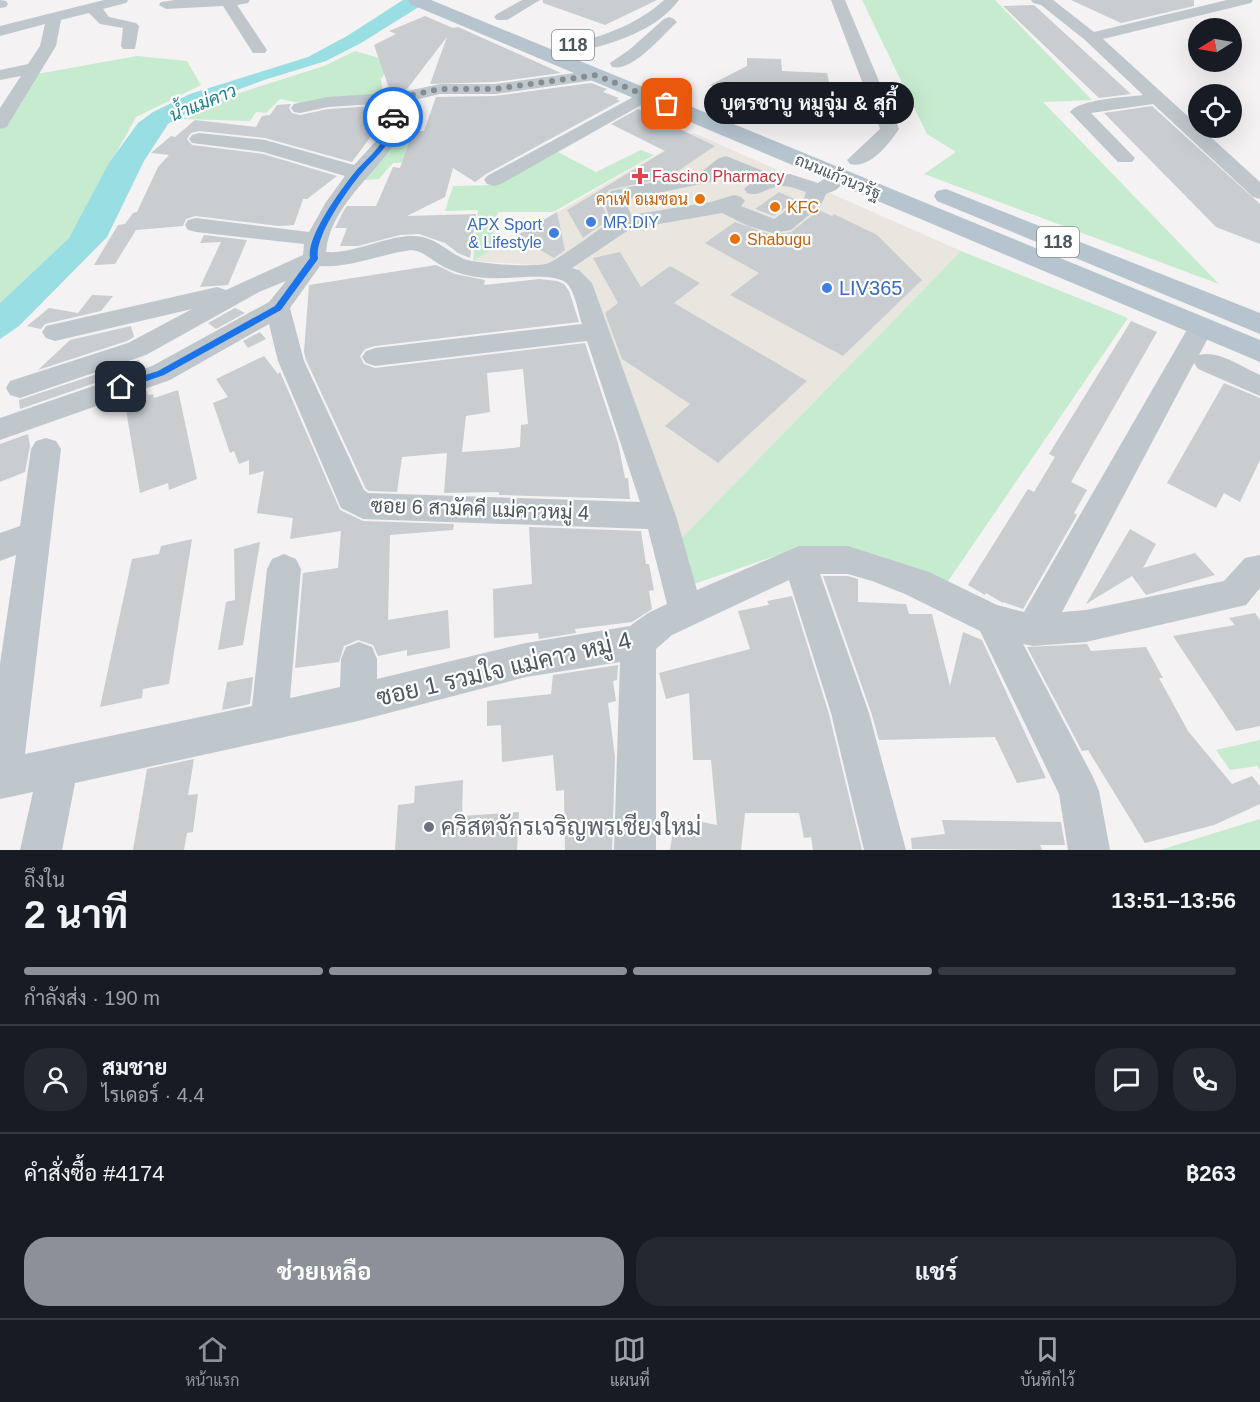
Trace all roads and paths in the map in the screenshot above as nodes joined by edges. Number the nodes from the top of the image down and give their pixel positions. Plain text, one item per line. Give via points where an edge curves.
1 (121, 0) edge
2 (416, 0) edge
3 (460, 0) edge
4 (533, 0) edge
5 (672, 0) edge
6 (688, 0) edge
7 (838, 0) edge
8 (1038, 0) edge
9 (1246, 0) edge
10 (236, 1) edge
11 (166, 5) dead end
12 (94, 6) junction
13 (54, 16) junction
14 (502, 17) junction
15 (641, 25) junction
16 (662, 29) junction
17 (0, 30) edge
18 (535, 30) dead end
19 (1091, 37) junction
20 (556, 38) dead end
21 (129, 46) dead end
22 (578, 47) junction
23 (259, 50) dead end
24 (618, 63) junction
25 (33, 68) junction
26 (638, 71) dead end
27 (0, 75) edge
28 (596, 75) junction
29 (686, 91) dead end
30 (646, 96) junction
31 (403, 97) junction
32 (1157, 98) junction
33 (718, 104) dead end
34 (300, 108) dead end
35 (0, 123) edge
36 (199, 139) dead end
37 (753, 140) junction
38 (1125, 158) dead end
39 (726, 162) junction
40 (844, 163) junction
41 (358, 173) junction
42 (708, 177) junction
43 (494, 180) dead end
44 (771, 181) junction
45 (817, 189) junction
46 (1260, 193) edge
47 (730, 203) junction
48 (623, 223) junction
49 (196, 225) dead end
50 (315, 249) junction
51 (552, 271) junction
52 (251, 287) junction
53 (278, 308) junction
54 (1260, 323) edge
55 (1202, 327) junction
56 (595, 331) junction
57 (55, 332) dead end
58 (1260, 352) edge
59 (375, 357) dead end
60 (1207, 362) dead end
61 (1260, 386) edge
62 (20, 388) dead end
63 (0, 429) edge
64 (46, 449) dead end
65 (660, 516) junction
66 (35, 535) junction
67 (0, 547) edge
68 (799, 560) junction
69 (1259, 562) edge
70 (284, 569) dead end
71 (686, 611) junction
72 (992, 620) junction
73 (1033, 630) junction
74 (638, 642) junction
75 (360, 659) dead end
76 (358, 702) junction
77 (269, 720) junction
78 (59, 765) junction
79 (1, 779) edge
80 (41, 850) edge
81 (635, 850) edge
82 (885, 850) edge
83 (1089, 850) edge

1 - 12 street
2 - 28 main road, ถนนแก้วนวรัฐ / 118
3 - 14 main road, 118
4 - 14 street
5 - 15 street
6 - 16 street
7 - 40 street via 890,129 879,142
8 - 19 street
9 - 19 street
10 - 11 street
10 - 23 street
12 - 13 street
12 - 21 street via 101,20 131,26
13 - 17 street
13 - 25 street via 48,46
14 - 18 main road, 118
15 - 16 street
15 - 22 street
16 - 24 street
19 - 32 street
20 - 22 main road, 118
22 - 24 main road, 118
24 - 26 main road, 118
25 - 27 street
25 - 35 street
28 - 30 main road, ถนนแก้วนวรัฐ / 118
28 - 31 street via 495,89 440,89
29 - 33 main road
30 - 37 main road, ถนนแก้วนวรัฐ / 118
30 - 43 street
31 - 34 street
31 - 41 street via 388,136
32 - 38 street via 1079,112
32 - 46 street
36 - 41 street via 265,146
37 - 39 street
37 - 40 main road, ถนนแก้วนวรัฐ / 118
39 - 42 street
39 - 44 street
40 - 45 street via 824,189
40 - 54 main road, ถนนแก้วนวรัฐ / 118
40 - 55 main road, ถนนแก้วนวรัฐ / 118
41 - 50 street
42 - 47 street
42 - 48 street via 618,195 614,200
44 - 45 street via 793,180
44 - 47 street
45 - 47 street via 814,201 783,225 756,221
47 - 48 street
48 - 51 street
49 - 50 street
50 - 51 street via 335,260 388,246 425,244 464,267
50 - 52 street
50 - 53 street
51 - 56 street via 571,275 580,283
52 - 57 street
52 - 62 street via 137,349
53 - 63 street via 161,373
53 - 65 street, ซอย 6 สามัคคี แม่คาวหมู่ 4 via 291,361 352,499 363,506
55 - 58 main road, ถนนแก้วนวรัฐ / 118
55 - 73 street
56 - 59 street
56 - 65 street
60 - 61 street
64 - 66 street
65 - 71 street
66 - 67 street
66 - 79 street
68 - 71 street, ซอย 1 รวมใจ แม่คาว หมู่ 4
68 - 72 street, ซอย 1 รวมใจ แม่คาว หมู่ 4 via 848,560 874,567 917,583
68 - 82 street via 850,713
69 - 73 street, ซอย 1 รวมใจ แม่คาว หมู่ 4 via 1234,594 1086,626
70 - 77 street
71 - 74 street, ซอย 1 รวมใจ แม่คาว หมู่ 4 via 660,624
72 - 73 street, ซอย 1 รวมใจ แม่คาว หมู่ 4
72 - 83 street via 1079,791
74 - 76 street, ซอย 1 รวมใจ แม่คาว หมู่ 4 via 526,660
74 - 81 street
75 - 76 street
76 - 77 street, ซอย 1 รวมใจ แม่คาว หมู่ 4
77 - 78 street, ซอย 1 รวมใจ แม่คาว หมู่ 4
78 - 79 street, ซอย 1 รวมใจ แม่คาว หมู่ 4
78 - 80 street

